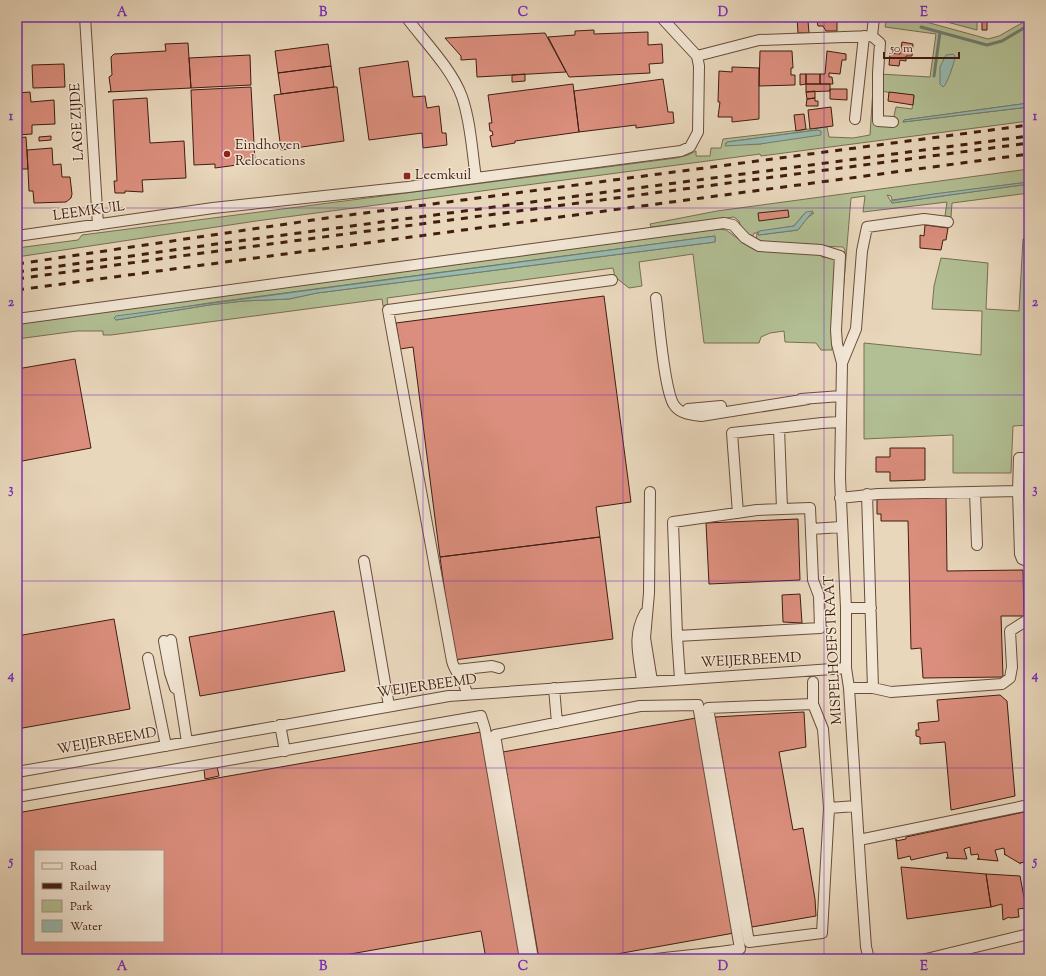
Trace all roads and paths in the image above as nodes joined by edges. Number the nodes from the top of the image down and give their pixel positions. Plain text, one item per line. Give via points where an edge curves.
1 (86, 17) edge
2 (406, 17) edge
3 (661, 17) edge
4 (874, 17) edge
5 (868, 36) junction
6 (697, 56) junction
7 (855, 118) dead end
8 (893, 122) dead end
9 (476, 178) junction
10 (948, 222) dead end
11 (98, 225) junction
12 (17, 236) edge
13 (612, 280) dead end
14 (656, 298) dead end
15 (17, 319) edge
16 (842, 363) junction
17 (841, 396) junction
18 (840, 422) junction
19 (779, 428) junction
20 (1029, 458) edge
21 (1018, 491) junction
22 (650, 492) dead end
23 (975, 492) junction
24 (867, 494) junction
25 (840, 498) junction
26 (782, 509) junction
27 (738, 513) junction
28 (841, 527) junction
29 (811, 529) junction
30 (978, 545) dead end
31 (364, 561) dead end
32 (1029, 562) edge
33 (846, 608) junction
34 (871, 608) junction
35 (1029, 619) edge
36 (677, 636) junction
37 (167, 640) dead end
38 (152, 658) dead end
39 (846, 668) junction
40 (680, 679) junction
41 (647, 681) junction
42 (813, 682) dead end
43 (554, 688) junction
44 (849, 688) junction
45 (873, 688) junction
46 (467, 694) junction
47 (813, 704) junction
48 (389, 706) junction
49 (556, 723) junction
50 (278, 726) junction
51 (187, 742) junction
52 (166, 746) junction
53 (282, 751) junction
54 (17, 772) edge
55 (17, 797) edge
56 (1029, 805) edge
57 (856, 806) junction
58 (830, 808) junction
59 (858, 840) junction
60 (1029, 934) edge
61 (711, 956) edge
62 (526, 959) edge
63 (532, 959) edge
64 (656, 959) edge
65 (869, 959) edge
66 (926, 959) edge

1 - 11 street, LAGE ZIJDE
2 - 9 street via 449,73 462,98
3 - 6 street
4 - 5 street
5 - 6 street via 759,40
5 - 7 street
5 - 8 street via 880,43 878,121
6 - 9 street, LEEMKUIL via 699,122 698,132 690,147 672,153
9 - 11 street, LEEMKUIL via 213,208
10 - 16 street, MISPELHOEFSTRAAT via 924,220 867,227 862,251 856,329
11 - 12 street, LEEMKUIL
13 - 46 street via 388,310 452,661 464,682
14 - 17 street via 671,398 682,408 690,410 776,400
15 - 16 street, MISPELHOEFSTRAAT via 731,224 745,238 759,246 821,250 840,256 836,330
16 - 17 street, MISPELHOEFSTRAAT
17 - 18 street, MISPELHOEFSTRAAT
18 - 19 street
18 - 25 street, MISPELHOEFSTRAAT
19 - 26 street
19 - 27 street via 732,433
20 - 21 street via 1019,458
21 - 23 street
21 - 32 street via 1020,554 1022,559
22 - 41 street via 645,638
23 - 24 street
23 - 30 street
24 - 25 street
24 - 34 street
25 - 28 street, MISPELHOEFSTRAAT
26 - 27 street
26 - 29 street via 810,508
27 - 36 street via 673,522
28 - 29 street
28 - 33 street, MISPELHOEFSTRAAT
29 - 36 street via 813,580 818,596 820,628
31 - 48 street
33 - 34 street
33 - 39 street, MISPELHOEFSTRAAT
34 - 45 street
35 - 45 street via 1010,631 1012,667 1010,678 1002,684 891,692
36 - 40 street
37 - 51 street
38 - 52 street via 154,691
39 - 40 street, WEIJERBEEMD
39 - 44 street, MISPELHOEFSTRAAT
40 - 41 street, WEIJERBEEMD
41 - 43 street, WEIJERBEEMD
42 - 47 street
43 - 46 street, WEIJERBEEMD
43 - 49 street
44 - 45 street
44 - 57 street, MISPELHOEFSTRAAT
46 - 48 street, WEIJERBEEMD
47 - 58 street via 824,729
47 - 58 street via 708,708 748,942 822,933
48 - 50 street, WEIJERBEEMD
49 - 61 street via 640,706 698,705 740,949
49 - 63 street via 495,735
50 - 51 street, WEIJERBEEMD
50 - 53 street
51 - 52 street, WEIJERBEEMD
52 - 54 street, WEIJERBEEMD
53 - 55 street
53 - 62 street via 481,716
56 - 59 street
57 - 58 street
57 - 59 street, MISPELHOEFSTRAAT
59 - 65 street, MISPELHOEFSTRAAT
60 - 66 street
61 - 64 street via 684,955

